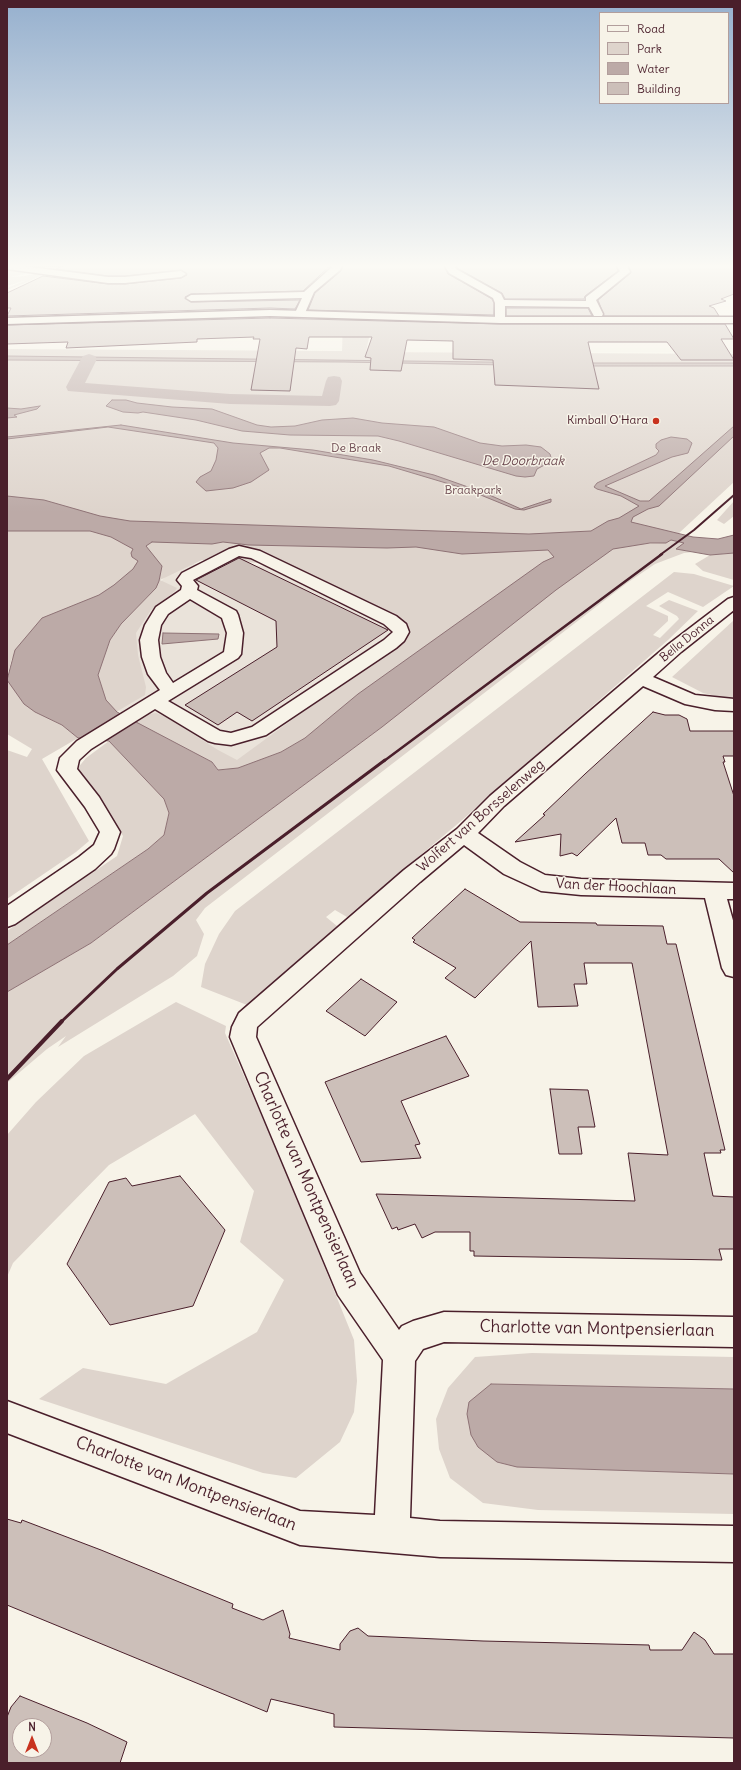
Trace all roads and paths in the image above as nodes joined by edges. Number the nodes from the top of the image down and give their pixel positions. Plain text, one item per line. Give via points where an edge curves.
1 (189, 592) junction
2 (734, 602) edge
3 (641, 678) junction
4 (170, 691) junction
5 (154, 701) junction
6 (734, 705) edge
7 (464, 834) junction
8 (724, 891) edge
9 (7, 918) edge
10 (734, 968) edge
11 (248, 1020) joint
12 (734, 1332) edge
13 (399, 1356) junction
14 (7, 1417) edge
15 (392, 1534) junction
16 (734, 1544) edge

1 - 4 street via 162,611 153,625 149,640 157,674
1 - 4 street via 230,615 235,634 232,654
1 - 5 street via 190,586 185,580 188,576 234,552 255,554 390,620 397,624 401,632 390,644 259,731 231,739 215,737
2 - 3 street, Bella Donna
3 - 6 street via 691,700
3 - 7 street, Wolfert van Borsselenweg via 497,801
4 - 5 street
5 - 9 street via 84,745 70,758 67,770 92,802 110,832 103,848 87,863
7 - 8 street, Van der Hoochlaan via 512,868 541,883 581,887
7 - 11 street, Wolfert van Borsselenweg via 412,876
8 - 10 street
11 - 13 street, Charlotte van Montpensierlaan via 244,1027 244,1037 349,1284
12 - 13 street, Charlotte van Montpensierlaan via 444,1327 413,1337
13 - 15 street
14 - 15 street, Charlotte van Montpensierlaan via 300,1528
15 - 16 street, Charlotte van Montpensierlaan via 440,1539

